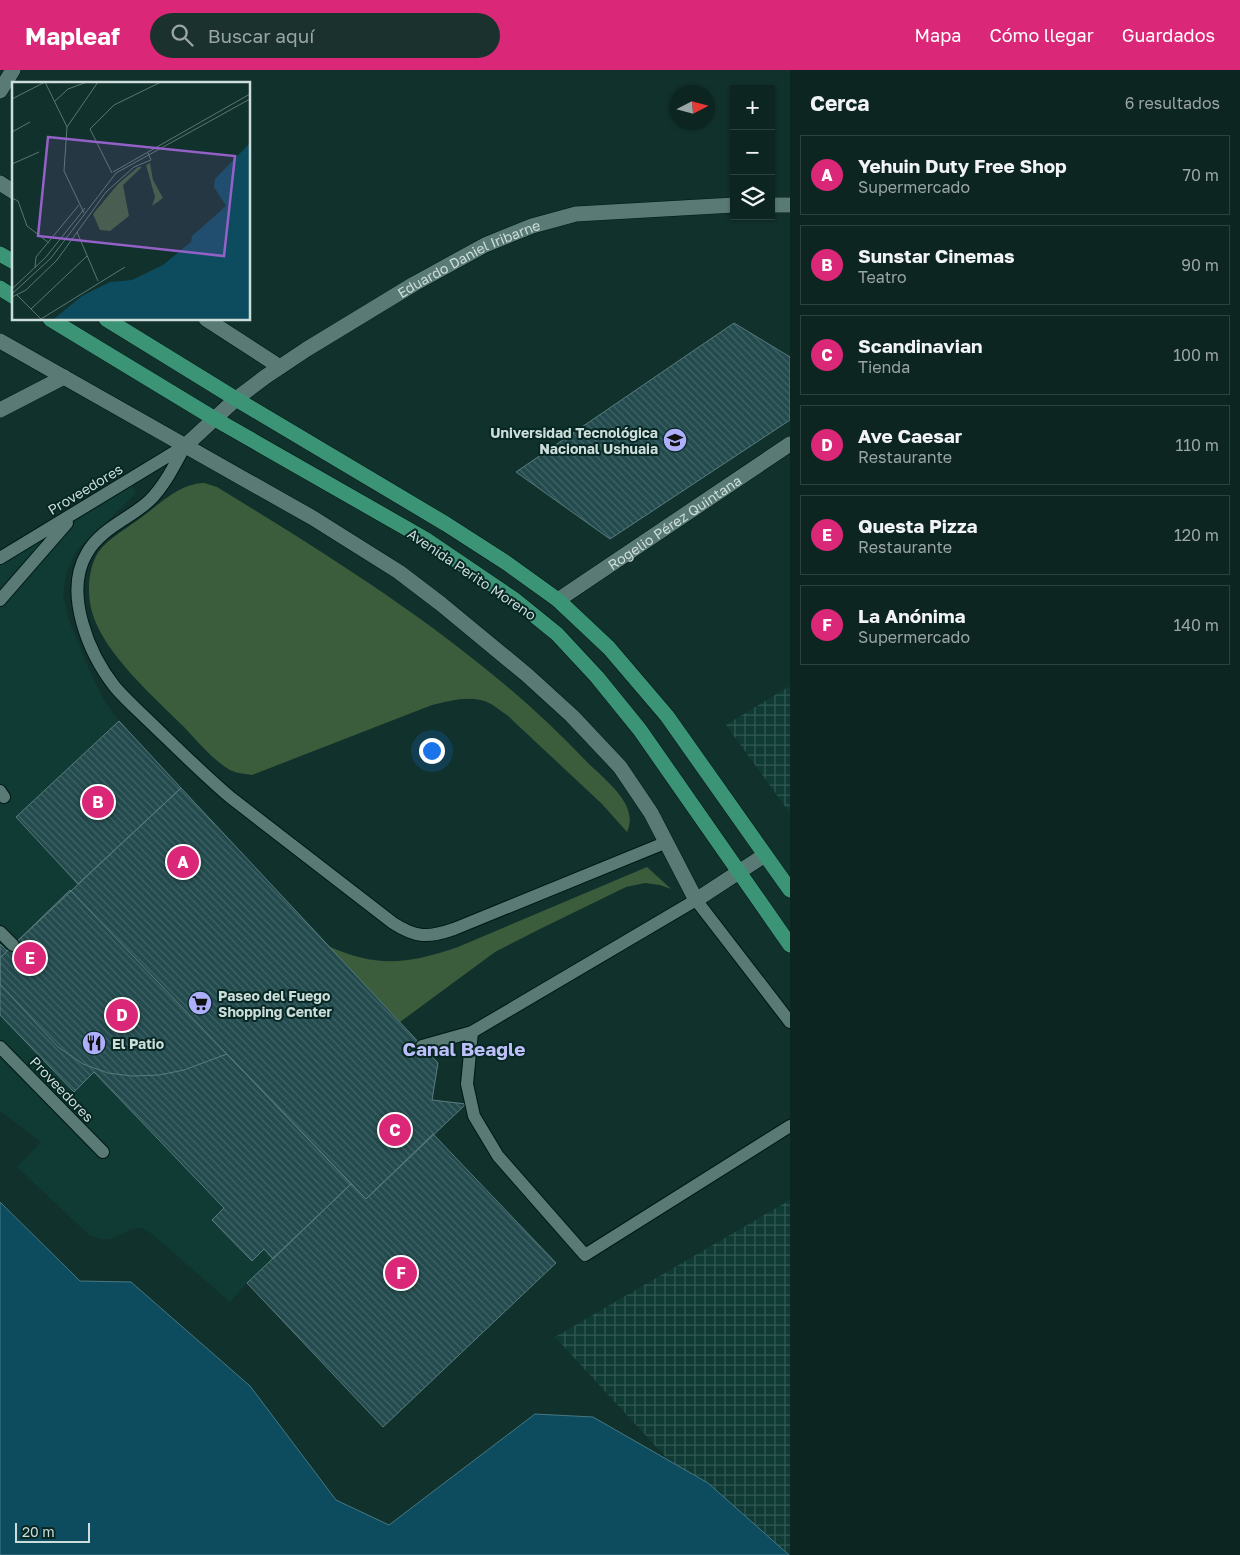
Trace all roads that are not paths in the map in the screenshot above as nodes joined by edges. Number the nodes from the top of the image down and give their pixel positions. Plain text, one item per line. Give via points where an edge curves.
1 (14, 70) edge
2 (0, 91) edge
3 (0, 183) edge
4 (12, 191) edge
5 (730, 205) edge
6 (775, 205) edge
7 (790, 206) edge
8 (0, 254) edge
9 (12, 261) edge
10 (0, 288) edge
11 (12, 296) edge
12 (52, 320) edge
13 (108, 320) edge
14 (208, 320) edge
15 (0, 341) edge
16 (280, 368) junction
17 (64, 377) junction
18 (236, 399) junction
19 (0, 410) edge
20 (215, 419) junction
21 (790, 444) edge
22 (186, 446) junction
23 (75, 513) junction
24 (0, 558) edge
25 (0, 600) edge
26 (558, 600) junction
27 (667, 842) junction
28 (765, 855) junction
29 (738, 871) junction
30 (790, 890) edge
31 (696, 900) junction
32 (0, 932) edge
33 (13, 945) dead end
34 (790, 946) edge
35 (790, 1022) edge
36 (472, 1032) junction
37 (422, 1046) dead end
38 (0, 1047) edge
39 (790, 1126) edge
40 (103, 1152) dead end

1 - 2 street
3 - 4 street
5 - 16 street, Eduardo Daniel Iribarne via 576,214 532,226 485,245 414,284
6 - 7 street
8 - 9 main road
10 - 11 main road
12 - 20 main road, Avenida Perito Moreno
13 - 18 main road, Avenida Perito Moreno
14 - 16 street
15 - 17 street
16 - 18 street, Eduardo Daniel Iribarne
17 - 19 street
17 - 22 street
18 - 20 street, Eduardo Daniel Iribarne
18 - 26 main road, Avenida Perito Moreno via 446,524
20 - 22 street, Eduardo Daniel Iribarne
20 - 29 main road, Avenida Perito Moreno via 425,539 515,600 557,634 640,730
21 - 26 street, Rogelio Pérez Quintana
22 - 23 lane, Proveedores
22 - 27 street via 392,567 488,642 572,716 620,767
22 - 27 lane via 150,500 102,534 86,553 78,576 78,604 84,632 96,660 115,688 230,797 393,923 408,933 424,936 454,929
23 - 24 lane, Proveedores
23 - 25 lane
26 - 28 main road, Avenida Perito Moreno via 609,648 666,716
27 - 31 street
28 - 29 street
28 - 30 main road, Avenida Perito Moreno
29 - 31 street
29 - 34 main road, Avenida Perito Moreno
31 - 35 lane
31 - 36 lane
32 - 33 lane
36 - 37 lane
36 - 39 lane via 466,1084 474,1116 498,1156 585,1255
38 - 40 lane, Proveedores

